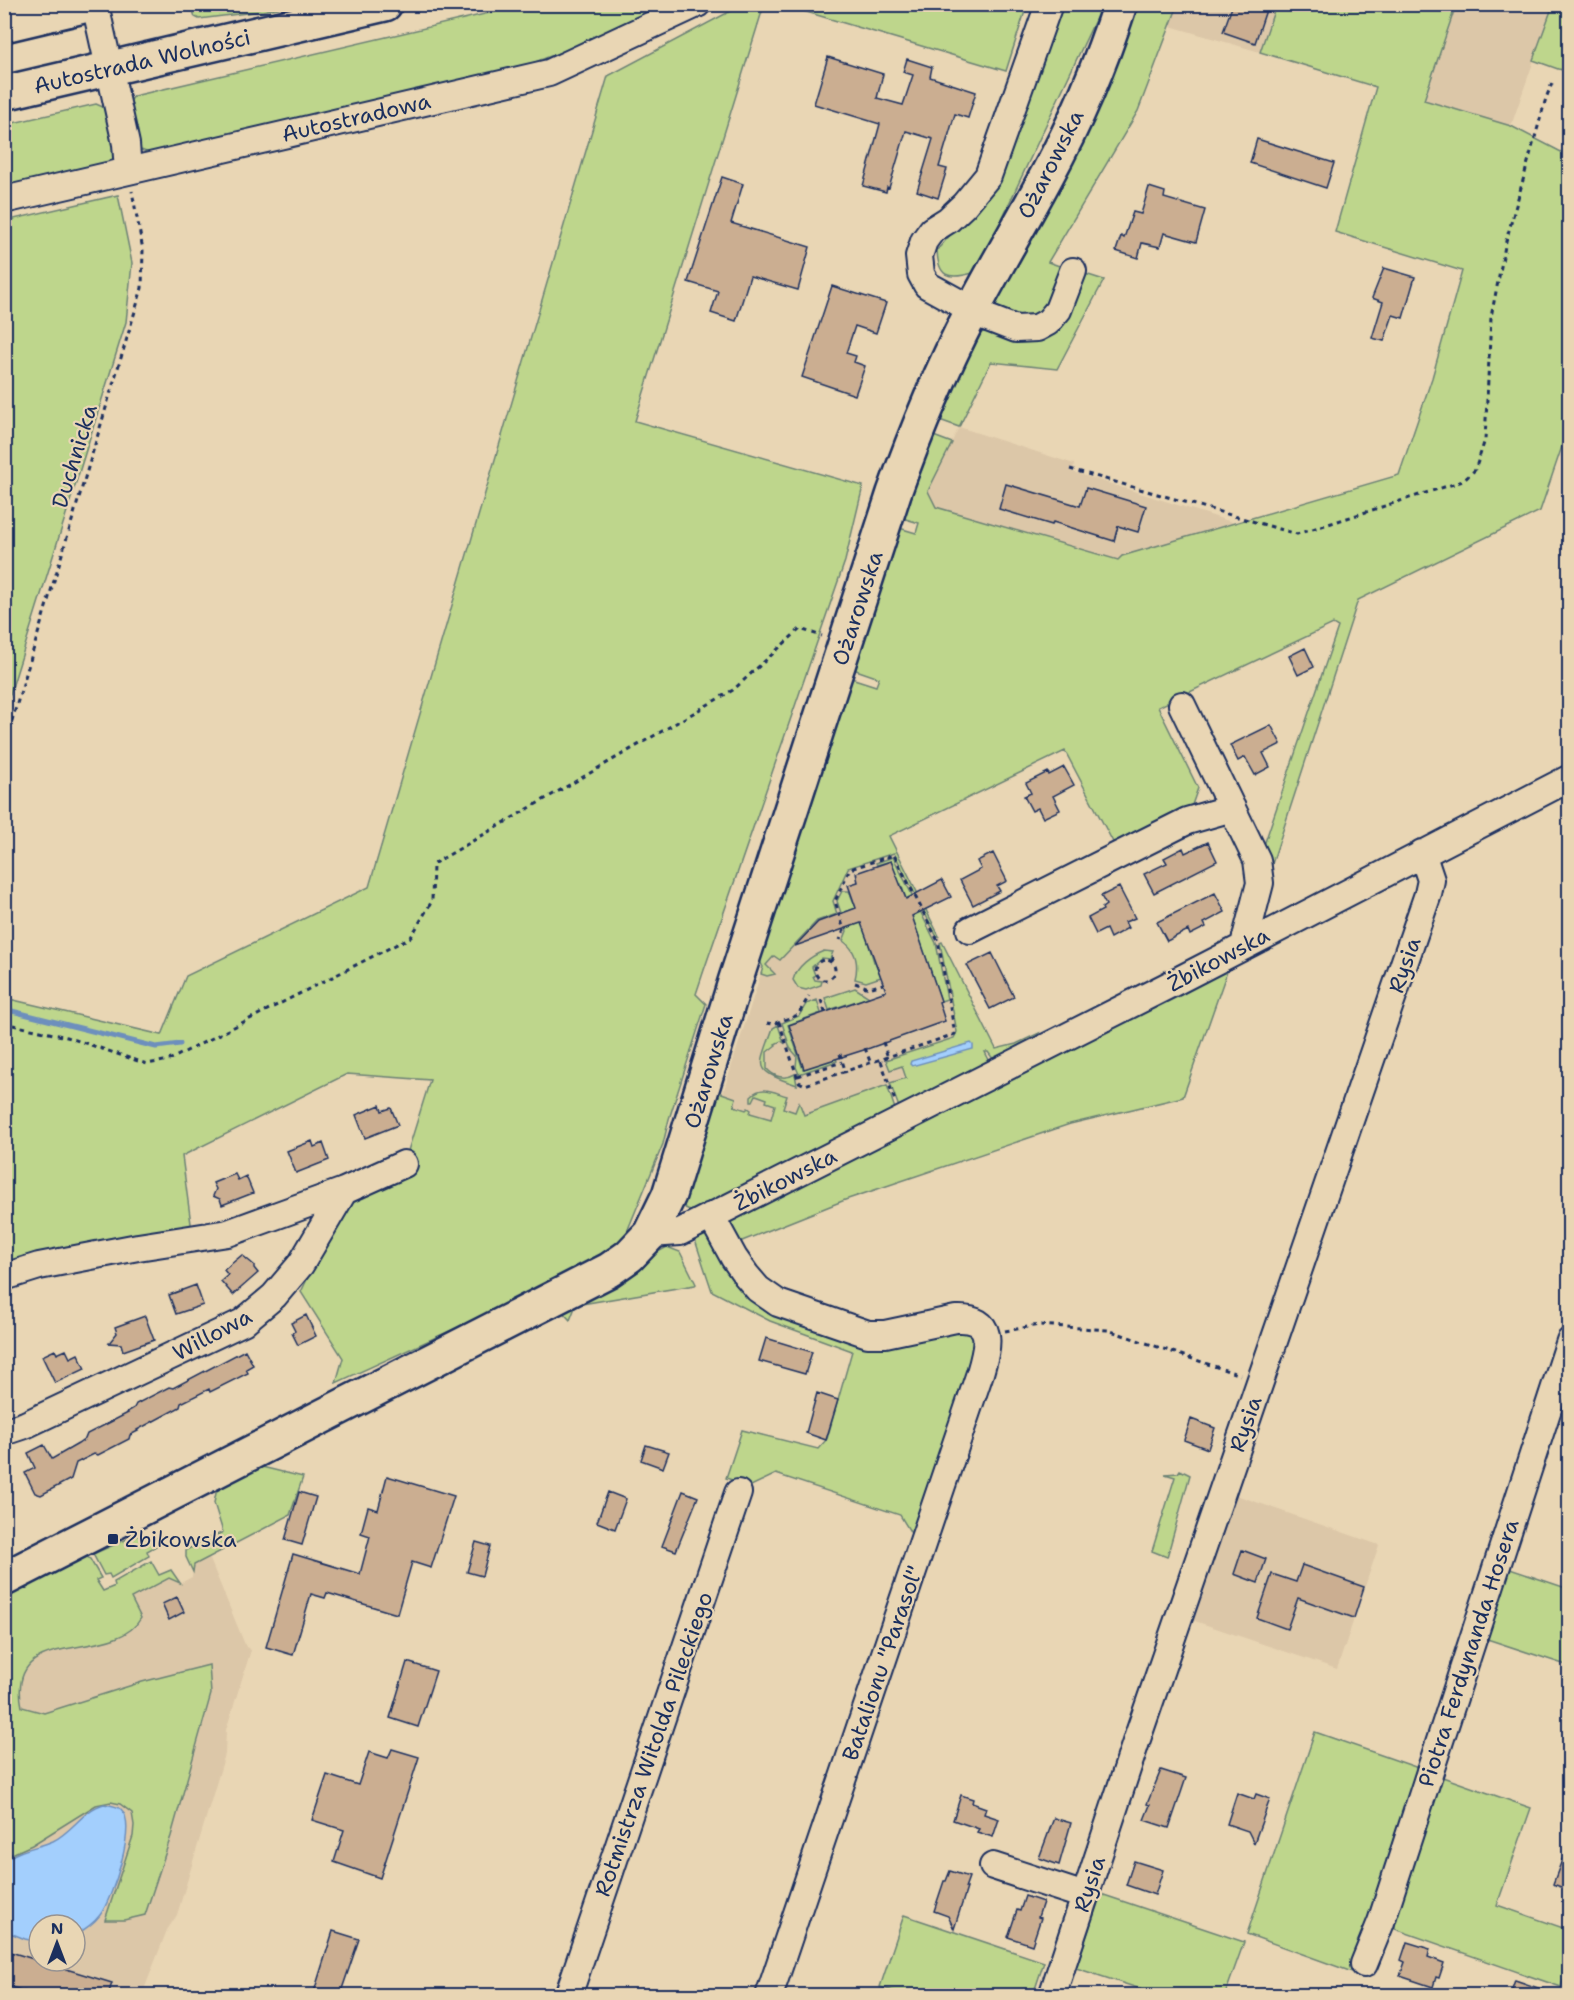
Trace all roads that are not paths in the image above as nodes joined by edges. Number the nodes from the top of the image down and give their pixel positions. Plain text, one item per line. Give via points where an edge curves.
1 (94, 4) edge
2 (385, 4) edge
3 (697, 4) edge
4 (1049, 4) edge
5 (1120, 4) edge
6 (4, 25) edge
7 (110, 69) junction
8 (4, 93) edge
9 (128, 170) junction
10 (4, 200) edge
11 (1073, 271) dead end
12 (972, 310) junction
13 (1182, 705) dead end
14 (1569, 778) edge
15 (1232, 808) junction
16 (1422, 853) junction
17 (1260, 883) junction
18 (1291, 920) junction
19 (970, 930) dead end
20 (1244, 945) junction
21 (404, 1164) dead end
22 (344, 1191) junction
23 (711, 1216) junction
24 (650, 1234) junction
25 (4, 1277) edge
26 (1569, 1341) edge
27 (4, 1432) edge
28 (738, 1493) dead end
29 (4, 1579) edge
30 (993, 1866) dead end
31 (1085, 1896) junction
32 (1364, 1964) dead end
33 (568, 1995) edge
34 (769, 1995) edge
35 (1052, 1995) edge

1 - 6 main road
1 - 7 street
2 - 7 main road, Autostrada Wolności
3 - 9 street, Autostradowa via 549,73
4 - 12 street via 988,176 948,220 932,230 919,256 927,285
5 - 12 main road, Ożarowska via 1097,67 1048,174
7 - 8 main road, Autostrada Wolności
7 - 9 street
9 - 10 street, Autostradowa
11 - 12 street via 1058,310 1037,328 1016,329
12 - 24 main road, Ożarowska via 920,422 894,493 669,1196
13 - 15 street
14 - 16 street, Żbikowska
15 - 17 street via 1257,860
15 - 19 street via 1186,821
16 - 18 street, Żbikowska
16 - 31 street, Rysia via 1431,887
17 - 18 street via 1270,901
17 - 20 street
18 - 20 street, Żbikowska
20 - 23 street, Żbikowska
21 - 22 street
22 - 25 street via 228,1233 39,1266
22 - 27 street, Willowa via 301,1264 274,1296 243,1323
23 - 24 street, Żbikowska via 680,1233
23 - 34 street, Batalionu "Parasol" via 746,1275 778,1303 868,1334 969,1318 985,1330 987,1345
24 - 29 main road via 609,1270
26 - 32 street, Piotra Ferdynanda Hosera
28 - 33 street, Rotmistrza Witolda Pileckiego
30 - 31 street
31 - 35 street, Rysia

